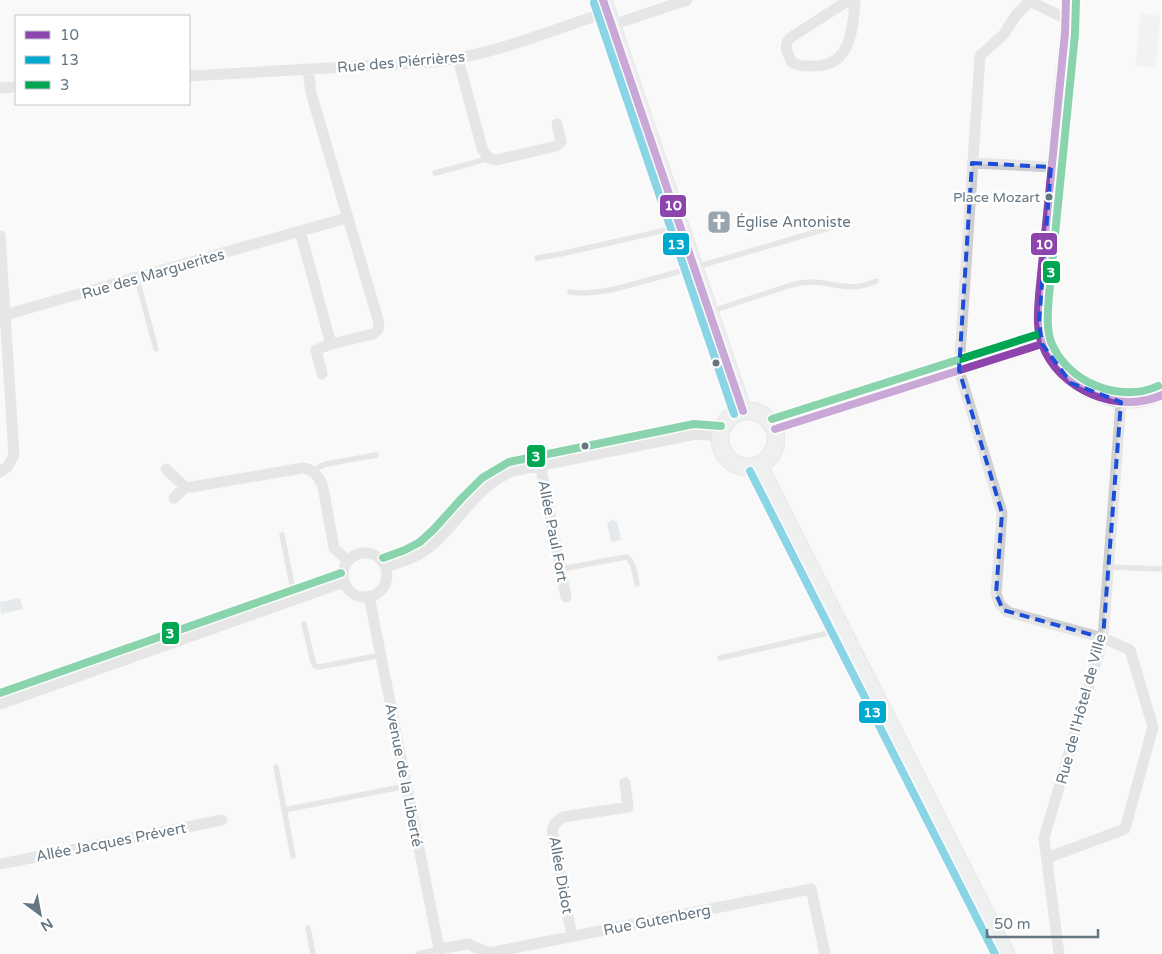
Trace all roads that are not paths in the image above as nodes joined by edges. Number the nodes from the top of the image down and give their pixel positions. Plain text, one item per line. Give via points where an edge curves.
1 (687, 0) edge
2 (849, 0) edge
3 (855, 0) edge
4 (1066, 0) edge
5 (1028, 1) edge
6 (607, 12) edge
7 (1065, 18) junction
8 (458, 59) junction
9 (308, 69) junction
10 (190, 76) edge
11 (15, 87) edge
12 (0, 88) edge
13 (557, 124) dead end
14 (488, 158) junction
15 (972, 162) junction
16 (1051, 167) junction
17 (435, 173) dead end
18 (347, 218) junction
19 (681, 226) junction
20 (832, 227) dead end
21 (300, 231) junction
22 (0, 236) edge
23 (537, 258) dead end
24 (694, 268) junction
25 (137, 279) junction
26 (876, 281) dead end
27 (570, 292) dead end
28 (710, 311) junction
29 (5, 315) junction
30 (331, 344) junction
31 (1042, 344) junction
32 (156, 349) dead end
33 (959, 370) junction
34 (322, 374) dead end
35 (1162, 395) edge
36 (1121, 402) junction
37 (744, 411) junction
38 (775, 429) junction
39 (720, 436) junction
40 (376, 455) dead end
41 (540, 464) junction
42 (759, 466) junction
43 (166, 469) dead end
44 (311, 470) junction
45 (0, 472) edge
46 (185, 486) junction
47 (174, 498) dead end
48 (282, 535) dead end
49 (348, 561) junction
50 (386, 567) junction
51 (1108, 567) junction
52 (561, 569) junction
53 (1162, 569) edge
54 (344, 582) junction
55 (637, 584) dead end
56 (369, 596) junction
57 (566, 597) dead end
58 (295, 599) junction
59 (304, 624) dead end
60 (841, 628) junction
61 (1102, 638) junction
62 (381, 655) junction
63 (720, 658) dead end
64 (0, 704) edge
65 (276, 767) dead end
66 (625, 783) dead end
67 (406, 786) junction
68 (284, 810) junction
69 (222, 820) dead end
70 (293, 856) dead end
71 (1047, 858) junction
72 (0, 864) edge
73 (308, 928) dead end
74 (572, 937) junction
75 (439, 952) edge
76 (313, 954) edge
77 (418, 954) edge
78 (825, 954) edge
79 (1006, 954) edge
80 (1059, 954) edge

1 - 6 street, Rue des Piérrières
2 - 3 street via 790,38 786,48 792,62 802,66 824,66 842,56 847,48
4 - 7 street
5 - 7 street
5 - 15 street via 1004,34 980,56
6 - 8 street, Rue des Piérrières
6 - 19 street
7 - 16 street
8 - 9 street, Rue des Piérrières
8 - 14 street via 479,140
9 - 10 street, Rue des Piérrières
9 - 18 street via 311,93
11 - 12 street
13 - 14 street via 561,142 556,146 497,160
14 - 17 lane
15 - 16 street
15 - 33 street
16 - 31 street via 1038,322
18 - 21 street, Rue des Marguerites
18 - 30 street via 379,323 373,334
19 - 23 lane
19 - 24 street
20 - 24 lane
21 - 25 street, Rue des Marguerites
21 - 30 street
22 - 29 street
24 - 27 lane via 595,292
24 - 28 street
25 - 29 street, Rue des Marguerites
25 - 32 lane
26 - 28 lane via 860,287 804,282
28 - 37 street
29 - 45 street via 14,455
30 - 34 street via 316,350
31 - 33 street
31 - 36 street via 1071,383 1102,399
33 - 38 street
33 - 61 street via 1002,513 997,600 1008,612
35 - 36 street via 1139,402
36 - 51 street, Rue de l'Hôtel de Ville
37 - 38 street via 762,414
37 - 39 street via 727,420
38 - 42 street via 776,446
39 - 41 street via 696,434
39 - 42 street via 720,446 731,462 740,467
40 - 44 lane
41 - 50 street via 494,480 429,547
41 - 52 street, Allée Paul Fort
42 - 60 street
43 - 46 street
44 - 46 street via 303,468 197,487
44 - 49 street via 323,487 334,548
46 - 47 street
48 - 58 lane
49 - 50 street via 367,553 377,557
49 - 54 street
50 - 56 street via 384,585
51 - 53 lane
51 - 61 street, Rue de l'Hôtel de Ville
52 - 55 lane via 626,557 632,563
52 - 57 street, Allée Paul Fort
54 - 56 street via 353,594
54 - 58 street
56 - 62 street, Avenue de la Liberté
58 - 64 street
59 - 62 lane via 313,662 319,668
60 - 63 lane
60 - 79 street
61 - 71 street, Rue de l'Hôtel de Ville via 1044,838
61 - 71 street via 1130,650 1153,727 1125,829
62 - 67 street, Avenue de la Liberté
65 - 68 lane
66 - 74 street, Allée Didot via 628,807 563,817 552,830
67 - 68 lane
67 - 75 street, Avenue de la Liberté
68 - 70 lane
69 - 72 street, Allée Jacques Prévert
71 - 80 street, Rue de l'Hôtel de Ville
73 - 76 lane
74 - 75 street, Rue Gutenberg via 494,952 468,944
74 - 78 street, Rue Gutenberg via 812,889
75 - 77 lane

